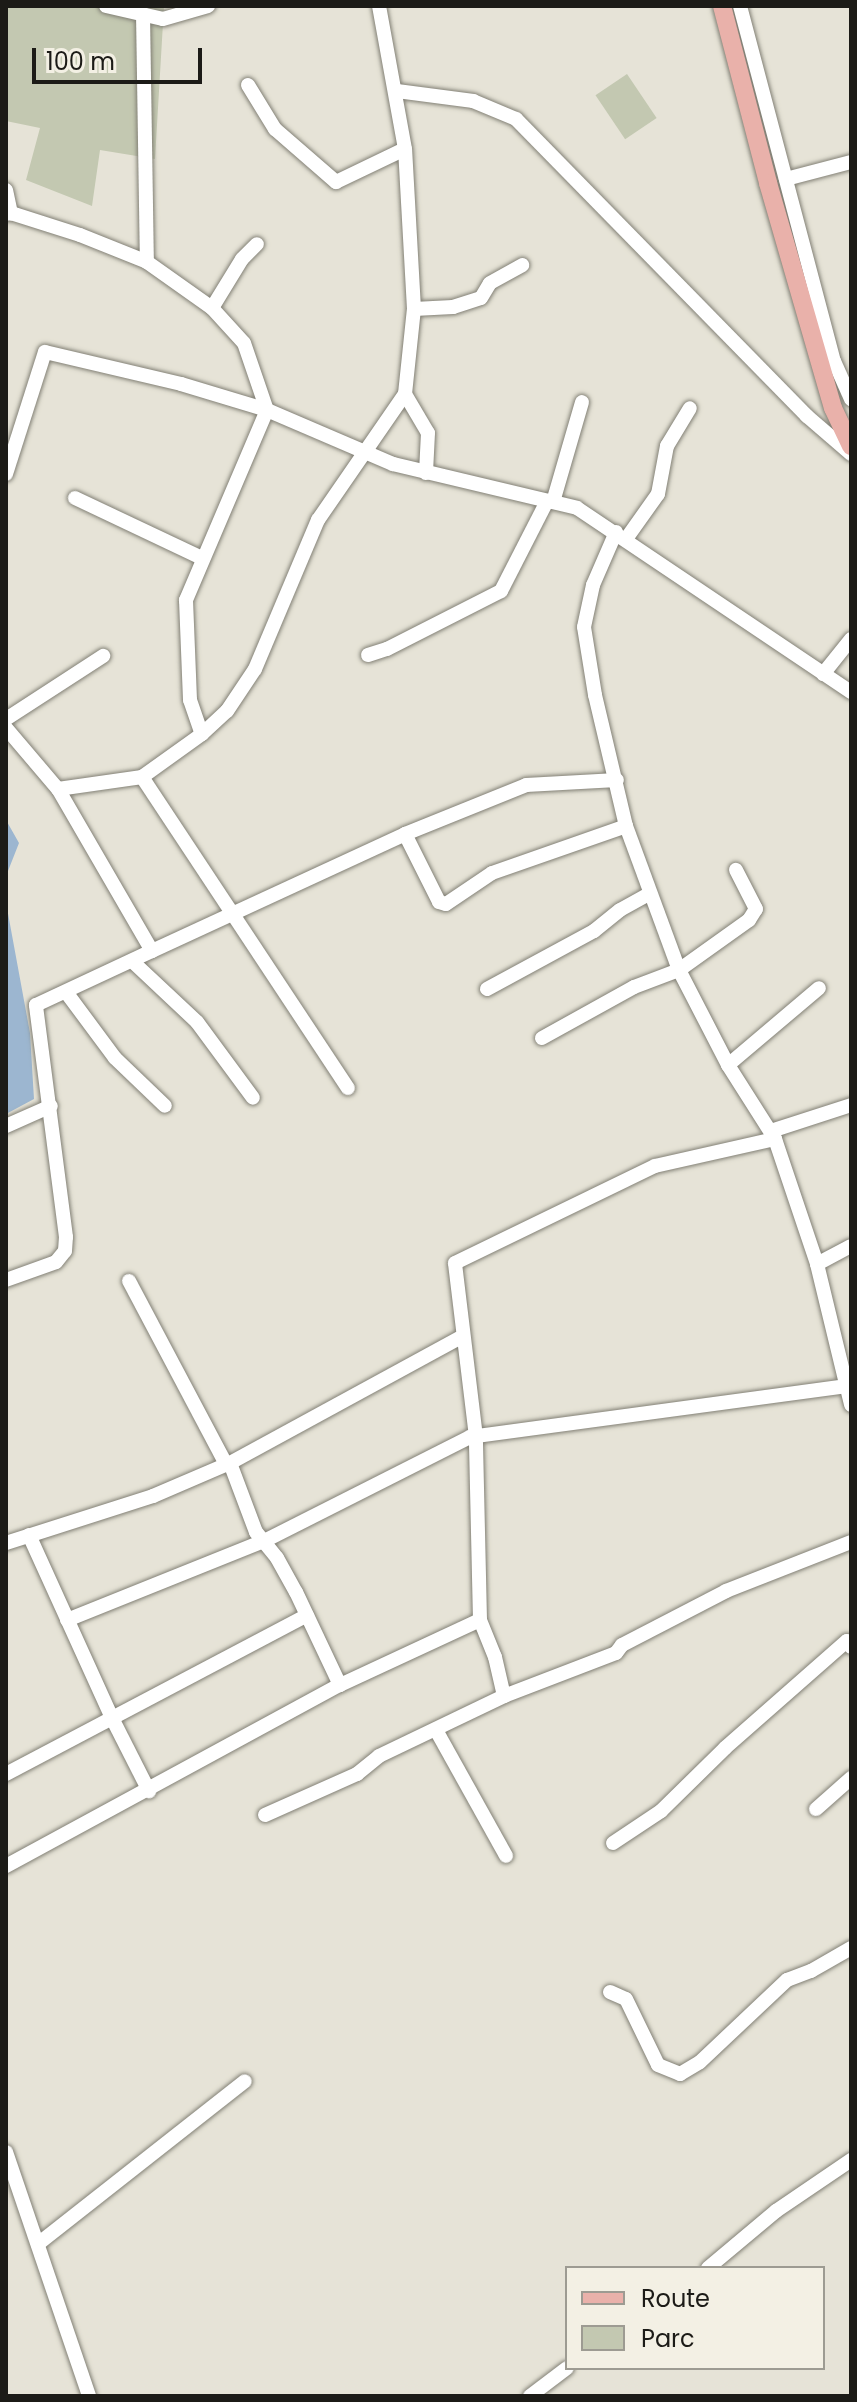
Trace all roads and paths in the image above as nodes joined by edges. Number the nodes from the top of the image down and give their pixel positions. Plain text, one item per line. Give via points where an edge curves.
1 (106, 6) edge
2 (208, 6) edge
3 (379, 6) edge
4 (722, 6) edge
5 (740, 6) edge
6 (143, 14) junction
7 (743, 53) junction
8 (248, 85) dead end
9 (397, 91) junction
10 (405, 149) junction
11 (851, 162) edge
12 (786, 179) junction
13 (6, 190) edge
14 (9, 213) edge
15 (257, 244) dead end
16 (147, 262) junction
17 (522, 265) dead end
18 (212, 308) junction
19 (414, 309) junction
20 (827, 362) junction
21 (845, 375) edge
22 (405, 394) junction
23 (851, 399) edge
24 (582, 402) dead end
25 (690, 408) dead end
26 (267, 410) junction
27 (851, 446) edge
28 (364, 451) junction
29 (851, 454) edge
30 (426, 473) junction
31 (6, 474) edge
32 (75, 498) dead end
33 (550, 502) junction
34 (621, 535) junction
35 (202, 558) junction
36 (851, 639) edge
37 (368, 655) dead end
38 (103, 656) dead end
39 (823, 674) junction
40 (851, 692) edge
41 (6, 719) edge
42 (6, 728) edge
43 (202, 734) junction
44 (142, 777) junction
45 (617, 780) junction
46 (58, 789) junction
47 (626, 826) junction
48 (405, 834) junction
49 (736, 870) dead end
50 (649, 894) junction
51 (233, 916) junction
52 (152, 951) junction
53 (132, 961) junction
54 (679, 970) junction
55 (819, 988) dead end
56 (487, 989) dead end
57 (66, 992) junction
58 (542, 1038) dead end
59 (728, 1065) junction
60 (348, 1088) dead end
61 (253, 1098) dead end
62 (851, 1105) edge
63 (51, 1106) junction
64 (165, 1106) dead end
65 (6, 1126) edge
66 (773, 1135) junction
67 (851, 1246) edge
68 (817, 1264) junction
69 (6, 1280) edge
70 (129, 1281) dead end
71 (463, 1336) junction
72 (846, 1386) junction
73 (851, 1405) edge
74 (476, 1437) junction
75 (228, 1464) junction
76 (29, 1535) junction
77 (264, 1541) junction
78 (851, 1542) edge
79 (6, 1543) edge
80 (307, 1615) junction
81 (67, 1620) junction
82 (480, 1620) junction
83 (851, 1647) edge
84 (340, 1685) junction
85 (504, 1696) junction
86 (113, 1720) junction
87 (436, 1730) junction
88 (6, 1774) edge
89 (851, 1778) edge
90 (149, 1791) junction
91 (816, 1809) dead end
92 (265, 1815) dead end
93 (613, 1843) dead end
94 (506, 1856) dead end
95 (6, 1866) edge
96 (851, 1948) edge
97 (610, 1992) dead end
98 (245, 2081) dead end
99 (6, 2152) edge
100 (851, 2160) edge
101 (38, 2244) junction
102 (710, 2266) edge
103 (565, 2370) edge
104 (89, 2396) edge
105 (530, 2396) edge

1 - 6 street
2 - 6 street via 163,19
3 - 9 street
4 - 7 main road
5 - 7 street
6 - 16 street
7 - 12 street
7 - 20 main road
8 - 10 street via 275,129 336,182
9 - 10 street
9 - 29 street via 473,101 516,119 807,416
10 - 19 street
11 - 12 street
12 - 20 street
13 - 14 street
14 - 16 street
15 - 18 street
16 - 18 street
17 - 19 street via 490,283 481,298 453,307
18 - 26 street via 244,343
19 - 22 street
20 - 21 street
20 - 27 main road via 833,408
21 - 23 street
22 - 28 street
22 - 30 street via 428,433
24 - 33 street
25 - 34 street via 667,446 658,494
26 - 28 street
26 - 31 street via 45,352
26 - 35 street
28 - 30 street
28 - 43 street via 318,520 255,669 227,711
30 - 33 street
32 - 35 street
33 - 34 street via 577,508
33 - 37 street via 501,591
34 - 39 street
34 - 45 street via 593,585 584,627
35 - 43 street via 186,600 190,700
36 - 39 street
38 - 41 street
39 - 40 street
42 - 46 street
43 - 44 street
44 - 46 street
44 - 51 street
45 - 47 street
45 - 48 street via 526,785
46 - 52 street
47 - 48 street via 492,873 446,904 439,902
47 - 50 street
48 - 51 street
49 - 54 street via 756,909 749,920
50 - 54 street
50 - 56 street via 594,931
51 - 52 street
51 - 60 street
52 - 53 street
53 - 57 street
53 - 61 street via 197,1022
54 - 58 street via 634,987
54 - 59 street
55 - 59 street
57 - 63 street via 41,1001 35,1011
57 - 64 street via 115,1058
59 - 66 street
62 - 66 street
63 - 65 street
63 - 69 street via 65,1251 56,1262
66 - 68 street
66 - 71 street via 655,1166 455,1263
67 - 68 street
68 - 72 street
70 - 75 street
71 - 74 street
71 - 75 street
72 - 73 street
72 - 74 street
74 - 77 street
74 - 82 street
75 - 76 street via 153,1496
75 - 77 street
76 - 79 street
76 - 81 street
77 - 80 street
77 - 81 street
78 - 85 street via 726,1591 622,1645 616,1653
80 - 84 street
80 - 86 street
81 - 86 street
82 - 84 street
82 - 85 street
83 - 93 street via 847,1641 661,1811
84 - 90 street
85 - 87 street
86 - 88 street
86 - 90 street
87 - 92 street via 379,1756 357,1774
87 - 94 street
89 - 91 street
90 - 95 street
96 - 97 street via 787,1980 700,2062 680,2074 658,2065 626,1999
98 - 101 street
99 - 101 street
100 - 102 street via 776,2211
101 - 104 street
103 - 105 street

